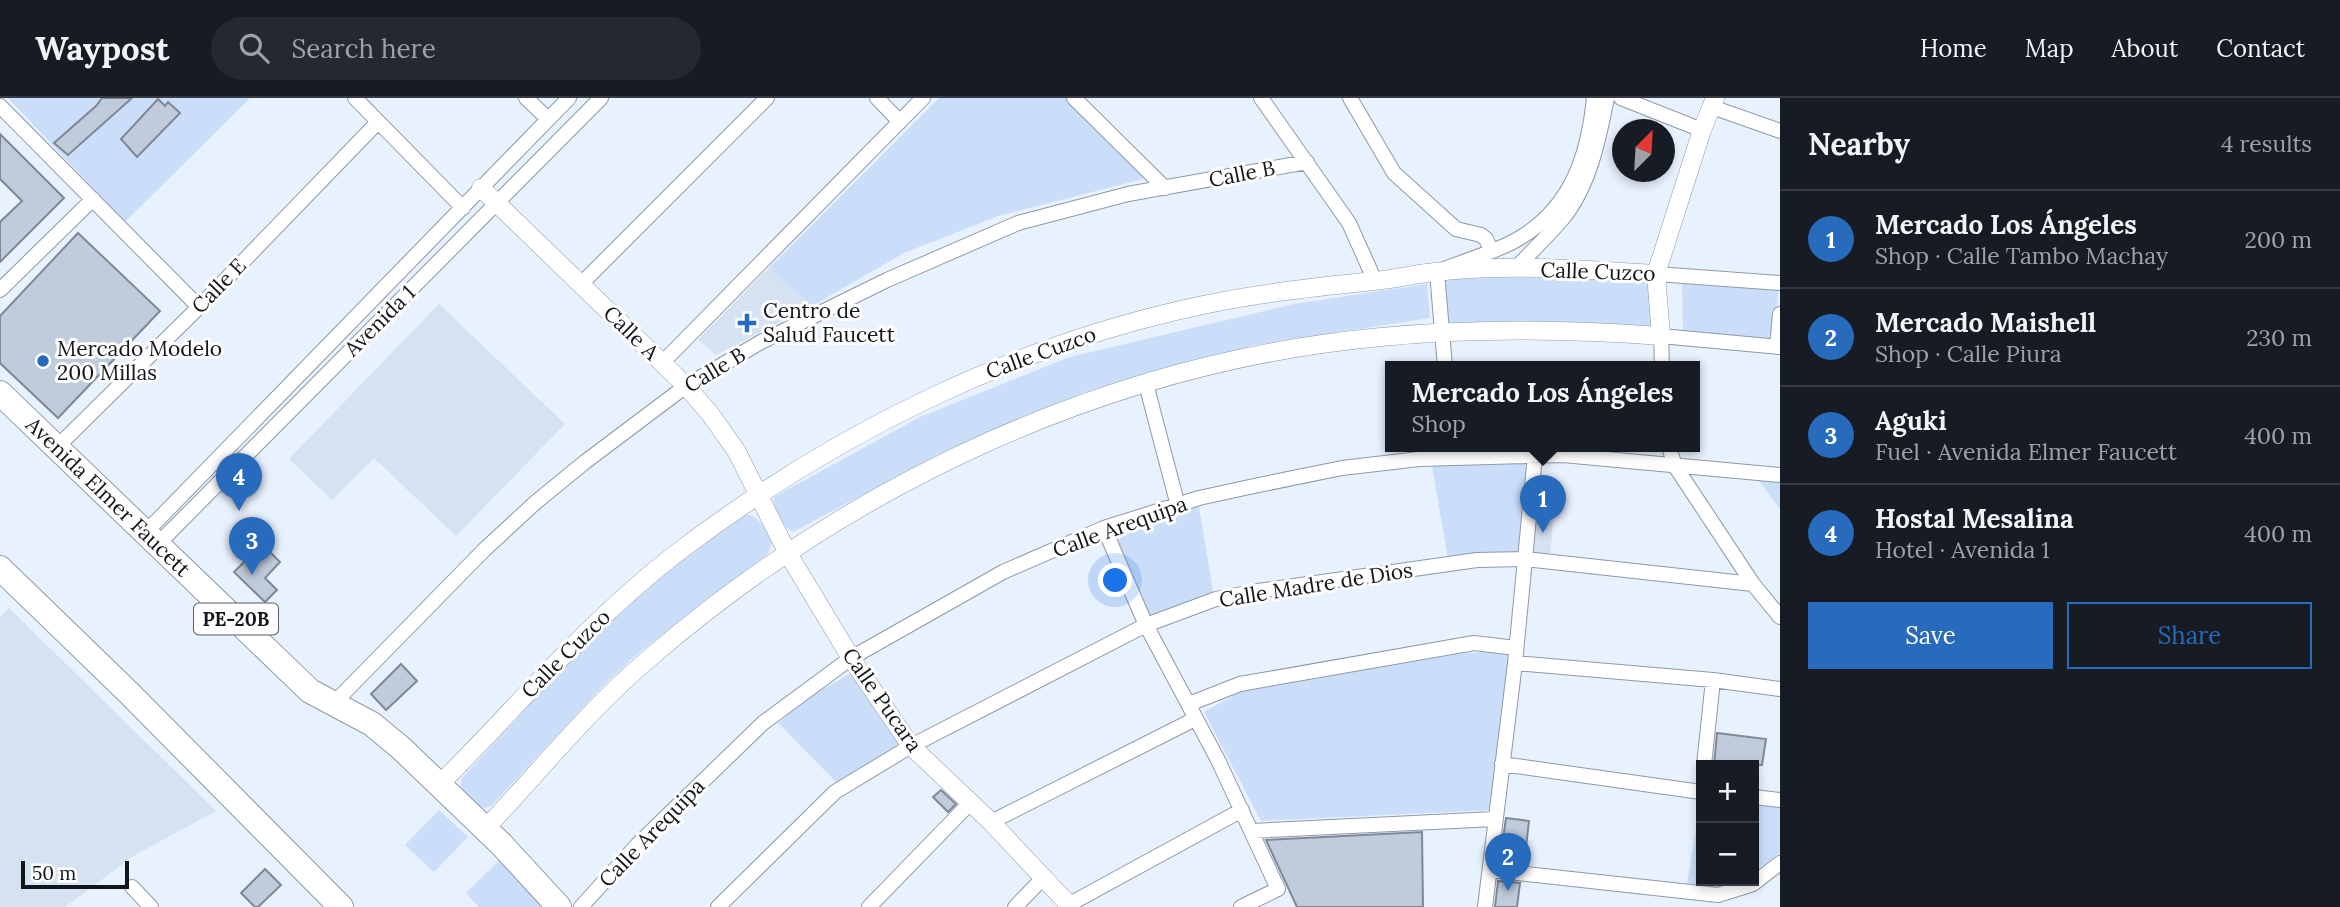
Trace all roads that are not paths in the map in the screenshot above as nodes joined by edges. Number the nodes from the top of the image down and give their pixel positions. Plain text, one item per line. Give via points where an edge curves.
1 (355, 98) edge
2 (526, 98) edge
3 (569, 98) edge
4 (601, 98) edge
5 (767, 98) edge
6 (877, 98) edge
7 (923, 98) edge
8 (1074, 98) edge
9 (1261, 98) edge
10 (1350, 98) edge
11 (1594, 98) edge
12 (1606, 98) edge
13 (1621, 98) edge
14 (1714, 102) edge
15 (0, 106) edge
16 (548, 119) junction
17 (378, 122) junction
18 (900, 122) junction
19 (1702, 130) junction
20 (1780, 131) edge
21 (1307, 162) junction
22 (481, 188) junction
23 (1165, 188) junction
24 (93, 199) junction
25 (497, 203) junction
26 (463, 208) junction
27 (1491, 250) junction
28 (1515, 269) junction
29 (1437, 272) junction
30 (1656, 274) junction
31 (1779, 280) edge
32 (1375, 281) junction
33 (580, 284) junction
34 (0, 290) edge
35 (199, 307) junction
36 (1780, 314) edge
37 (1443, 332) junction
38 (1661, 336) junction
39 (1778, 347) edge
40 (1444, 361) edge
41 (1662, 361) edge
42 (662, 363) junction
43 (1146, 384) junction
44 (686, 386) junction
45 (0, 393) edge
46 (57, 447) junction
47 (1448, 452) edge
48 (1671, 452) edge
49 (1535, 454) junction
50 (1675, 466) junction
51 (1780, 475) edge
52 (760, 495) junction
53 (1178, 506) junction
54 (1104, 528) junction
55 (152, 538) junction
56 (787, 552) junction
57 (1525, 559) junction
58 (0, 568) edge
59 (1753, 583) junction
60 (1780, 617) edge
61 (1146, 625) junction
62 (1516, 655) junction
63 (851, 658) junction
64 (1713, 680) junction
65 (1780, 689) edge
66 (335, 702) junction
67 (1189, 704) junction
68 (1195, 719) junction
69 (911, 746) junction
70 (1705, 760) edge
71 (1502, 764) junction
72 (439, 785) junction
73 (1696, 791) edge
74 (1759, 798) edge
75 (1780, 800) edge
76 (971, 803) junction
77 (1242, 810) junction
78 (1495, 819) junction
79 (991, 822) junction
80 (485, 829) junction
81 (1252, 831) junction
82 (1780, 863) edge
83 (1490, 870) junction
84 (1043, 878) junction
85 (132, 887) dead end
86 (1069, 906) edge
87 (151, 907) edge
88 (341, 907) edge
89 (559, 907) edge
90 (581, 907) edge
91 (718, 907) edge
92 (869, 907) edge
93 (1015, 907) edge
94 (1241, 907) edge
95 (1485, 907) edge

1 - 17 street
2 - 16 street
3 - 16 street, Avenida 1
4 - 25 street, Avenida 1
5 - 33 street
6 - 18 street
7 - 18 street
8 - 23 street
9 - 21 street, Calle B
10 - 27 street via 1394,173 1456,229 1486,239
11 - 27 street via 1572,187 1549,217 1517,240
12 - 28 street via 1600,135 1583,186 1565,215
13 - 19 street
14 - 19 street
14 - 20 street
15 - 24 street
16 - 22 street, Avenida 1
17 - 26 street
17 - 35 street, Calle E
18 - 42 street
19 - 30 street
21 - 23 street, Calle B
21 - 32 street, Calle B via 1349,223
22 - 25 street, Calle A
22 - 26 street, Avenida 1
23 - 44 street, Calle B via 1018,223 887,280 761,342
24 - 34 street
24 - 35 street
25 - 33 street, Calle A
25 - 55 street, Avenida 1
26 - 55 street, Avenida 1
27 - 29 street
28 - 29 street, Calle Cuzco
28 - 30 street, Calle Cuzco
29 - 32 street, Calle Cuzco
29 - 37 street
30 - 31 street, Calle Cuzco
30 - 38 street
32 - 52 street, Calle Cuzco via 1201,305 1032,354 872,426
33 - 42 street, Calle A
35 - 46 street, Calle E
36 - 39 street
37 - 38 street via 1535,330
37 - 40 street
37 - 43 street via 1317,345
38 - 39 street
38 - 41 street
42 - 44 street, Calle A
43 - 53 street
43 - 56 street via 1062,412 961,454 845,515
44 - 52 street, Calle A via 737,452
44 - 66 street, Calle B via 536,502
45 - 46 highway, Avenida Elmer Faucett / PE-20B
46 - 55 highway, Avenida Elmer Faucett / PE-20B
47 - 49 street, Calle Arequipa
47 - 53 street, Calle Arequipa via 1342,468
48 - 50 street
49 - 50 street, Calle Arequipa
49 - 57 street
50 - 51 street, Calle Arequipa
50 - 59 street
52 - 56 street, Calle Pucara
52 - 72 street, Calle Cuzco via 681,550 609,610
53 - 54 street, Calle Arequipa
54 - 61 street
54 - 63 street, Calle Arequipa via 1003,572
55 - 66 highway, Avenida Elmer Faucett / PE-20B via 310,691
56 - 63 street, Calle Pucara
56 - 80 street via 650,657 595,708
57 - 59 street, Calle Madre de Dios
57 - 61 street, Calle Madre de Dios via 1477,560 1258,591 1216,600
57 - 62 street
58 - 88 highway
59 - 60 street
61 - 67 street
61 - 69 street, Calle Madre de Dios
62 - 64 street
62 - 67 street via 1474,643 1240,684
62 - 71 street
63 - 69 street, Calle Pucara
63 - 90 street, Calle Arequipa via 763,723 638,844
64 - 65 street
64 - 70 street
66 - 72 highway, Avenida Elmer Faucett / PE-20B via 372,724
67 - 68 street
68 - 77 street
68 - 79 street
69 - 76 street, Calle Pucara
69 - 91 street, Calle Madre de Dios via 835,792
71 - 73 street
71 - 78 street
72 - 80 highway, Avenida Elmer Faucett / PE-20B
74 - 75 street
76 - 79 street, Calle Pucara
76 - 92 street
77 - 81 street
77 - 86 street
78 - 81 street
78 - 83 street
79 - 84 street, Calle Pucara
80 - 89 highway, Avenida Elmer Faucett / PE-20B
81 - 94 street via 1278,890
82 - 83 street via 1753,884 1718,895
83 - 95 street
84 - 86 street, Calle Pucara
84 - 93 street
85 - 87 street

